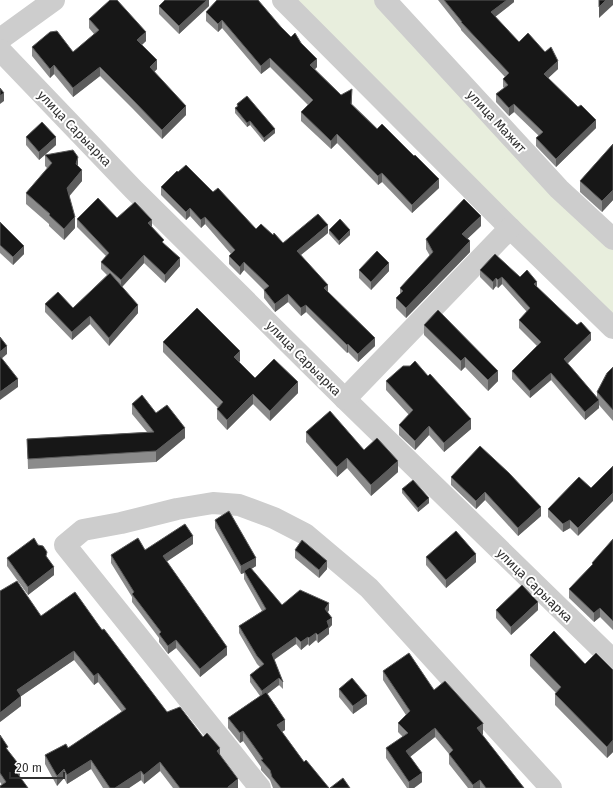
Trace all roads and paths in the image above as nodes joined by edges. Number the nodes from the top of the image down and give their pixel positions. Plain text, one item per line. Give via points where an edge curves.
1 (54, 0) edge
2 (284, 0) edge
3 (385, 0) edge
4 (0, 39) edge
5 (0, 50) edge
6 (510, 228) junction
7 (613, 239) edge
8 (613, 328) edge
9 (345, 399) junction
10 (613, 660) edge
11 (260, 788) edge
12 (551, 788) edge

1 - 4 street
2 - 6 street
3 - 7 street, улица Мажит via 560,189
5 - 9 street, улица Сарыарка via 133,189
6 - 8 street
6 - 9 street
9 - 10 street, улица Сарыарка
11 - 12 street via 65,545 83,530 213,503 239,505 274,518 305,534 369,588

